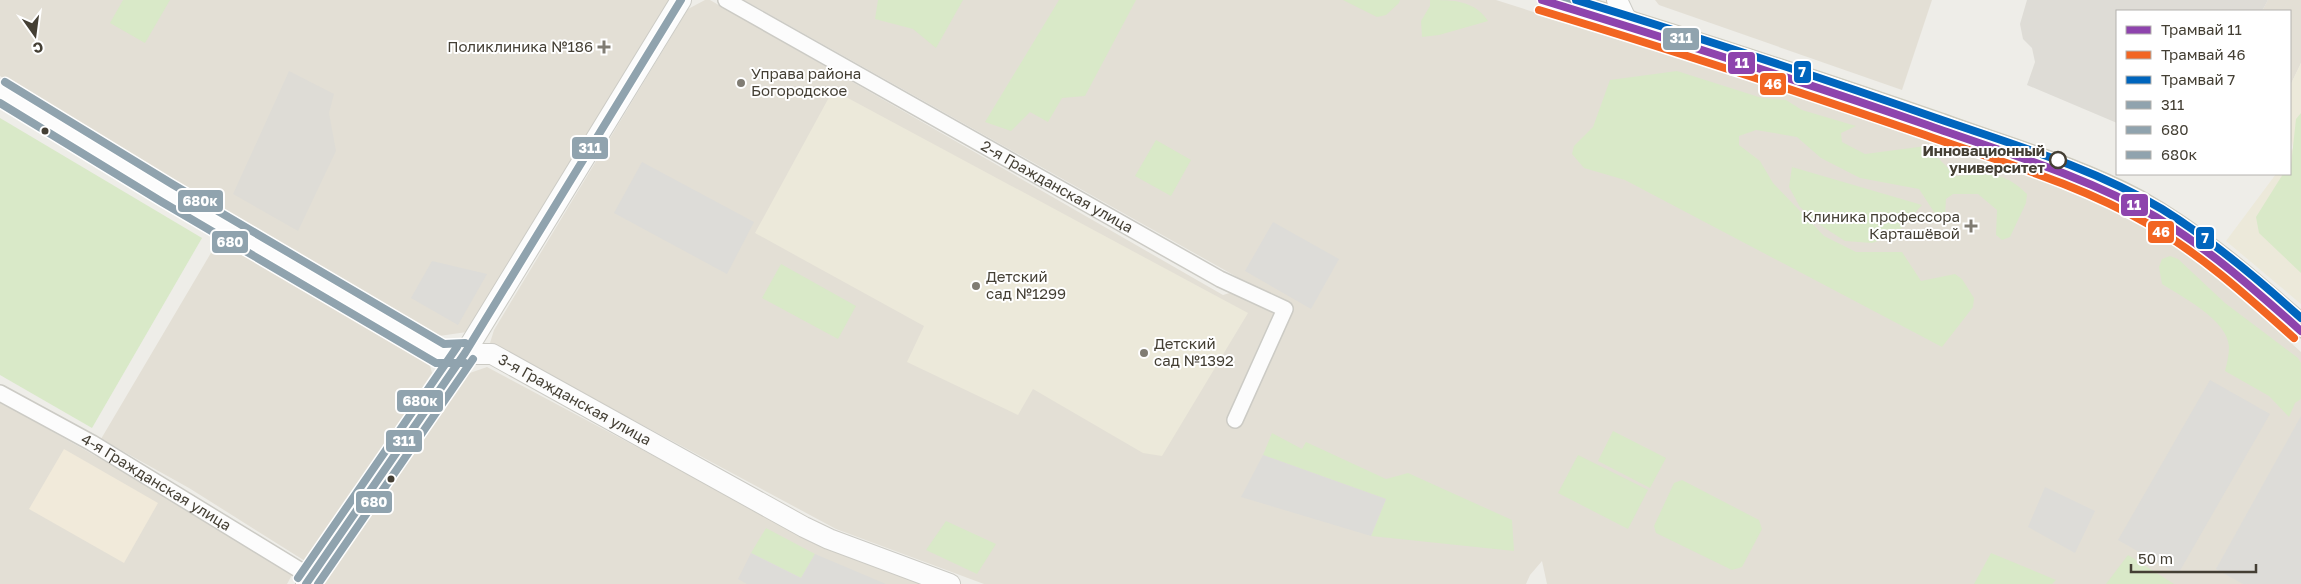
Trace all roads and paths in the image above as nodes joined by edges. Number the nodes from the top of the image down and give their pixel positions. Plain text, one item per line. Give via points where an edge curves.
1 (681, 0) edge
2 (726, 0) edge
3 (1617, 0) edge
4 (1574, 2) edge
5 (1632, 23) junction
6 (0, 91) edge
7 (2301, 326) edge
8 (465, 353) junction
9 (0, 394) edge
10 (1235, 420) dead end
11 (308, 580) edge
12 (950, 584) edge

1 - 8 street
2 - 10 street, 2-я Гражданская улица via 1212,275 1285,309
3 - 5 street via 1625,17
4 - 5 main road
5 - 7 main road via 1872,101 2092,180 2176,225 2234,266
6 - 8 street, 3-я Гражданская улица via 441,354
8 - 11 street
8 - 12 street, 3-я Гражданская улица via 492,354 829,539
9 - 11 street, 4-я Гражданская улица via 92,443

